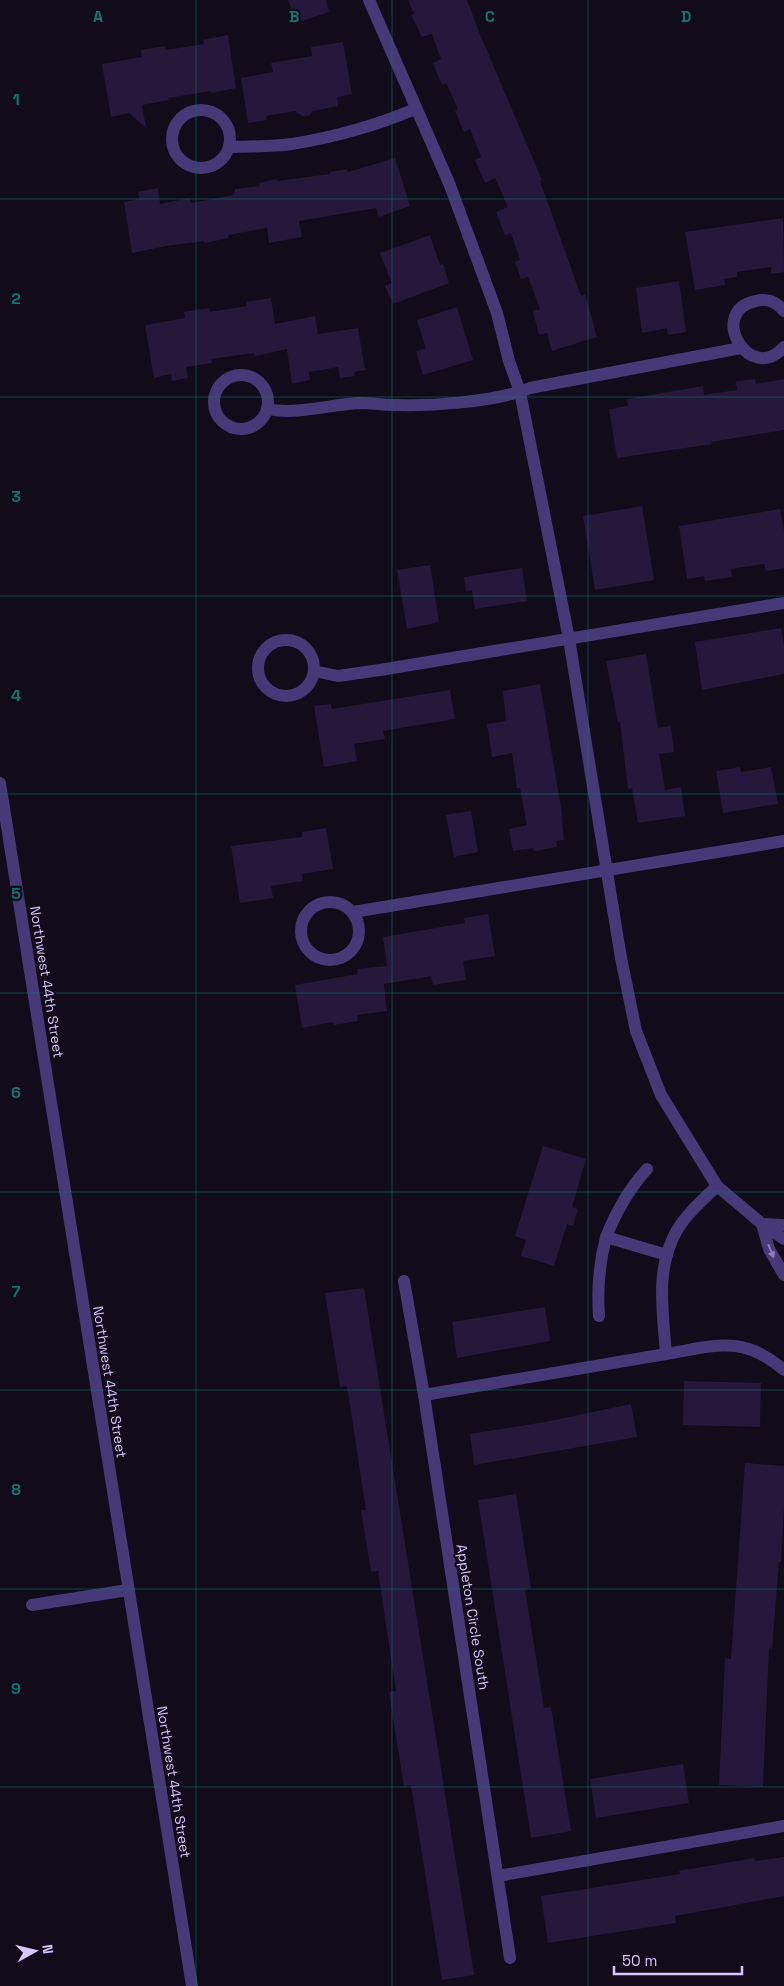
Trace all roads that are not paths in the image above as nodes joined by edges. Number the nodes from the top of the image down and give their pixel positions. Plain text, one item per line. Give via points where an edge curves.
1 (369, 0) edge
2 (415, 109) junction
3 (230, 147) junction
4 (784, 311) edge
5 (784, 347) edge
6 (741, 348) junction
7 (520, 392) junction
8 (267, 409) junction
9 (784, 603) edge
10 (570, 639) junction
11 (314, 671) junction
12 (0, 783) edge
13 (784, 842) edge
14 (607, 871) junction
15 (353, 912) junction
16 (647, 1169) dead end
17 (717, 1186) junction
18 (762, 1224) junction
19 (784, 1225) edge
20 (606, 1237) junction
21 (784, 1240) edge
22 (667, 1255) junction
23 (784, 1275) edge
24 (404, 1282) dead end
25 (599, 1316) dead end
26 (666, 1354) junction
27 (784, 1370) edge
28 (424, 1395) junction
29 (128, 1590) junction
30 (32, 1605) dead end
31 (784, 1826) edge
32 (498, 1876) junction
33 (510, 1958) dead end
34 (192, 1986) edge

1 - 2 street
2 - 3 street via 377,125 335,136 290,144
2 - 7 street via 449,184 497,314
3 - 3 street via 214,165 199,168 181,161 175,154 171,135 174,125 188,112 207,110 216,113 228,128
4 - 6 street via 763,300 745,305 734,321 736,340
5 - 6 street via 766,357 748,354
6 - 7 street
7 - 8 street via 458,402 360,403 283,412
7 - 10 street
8 - 8 street via 256,424 240,429 231,427 217,416 214,407 216,390 229,378 246,376 261,384
9 - 10 street
10 - 11 street via 338,676
10 - 14 street
11 - 11 street via 306,689 288,696 278,695 263,684 258,666 265,649 272,643 289,640 305,647 314,662
12 - 29 street, Northwest 44th Street
13 - 14 street
14 - 15 street
14 - 17 street via 636,1031 661,1095
15 - 15 street via 337,902 327,901 310,909 301,927 305,946 319,958 328,960 346,955 358,940 358,921
16 - 20 street via 633,1184 616,1212
17 - 18 street
17 - 22 street via 692,1209 676,1231
18 - 19 street
18 - 21 street
18 -> 23 street via 769,1249
20 - 22 street
20 - 25 street via 597,1291
22 - 26 street via 663,1264 661,1298
24 - 28 street, Appleton Circle South
26 - 27 street via 721,1345 741,1346 768,1356
26 - 28 street
28 - 32 street, Appleton Circle South
29 - 30 street
29 - 34 street, Northwest 44th Street
31 - 32 street
32 - 33 street, Appleton Circle South

